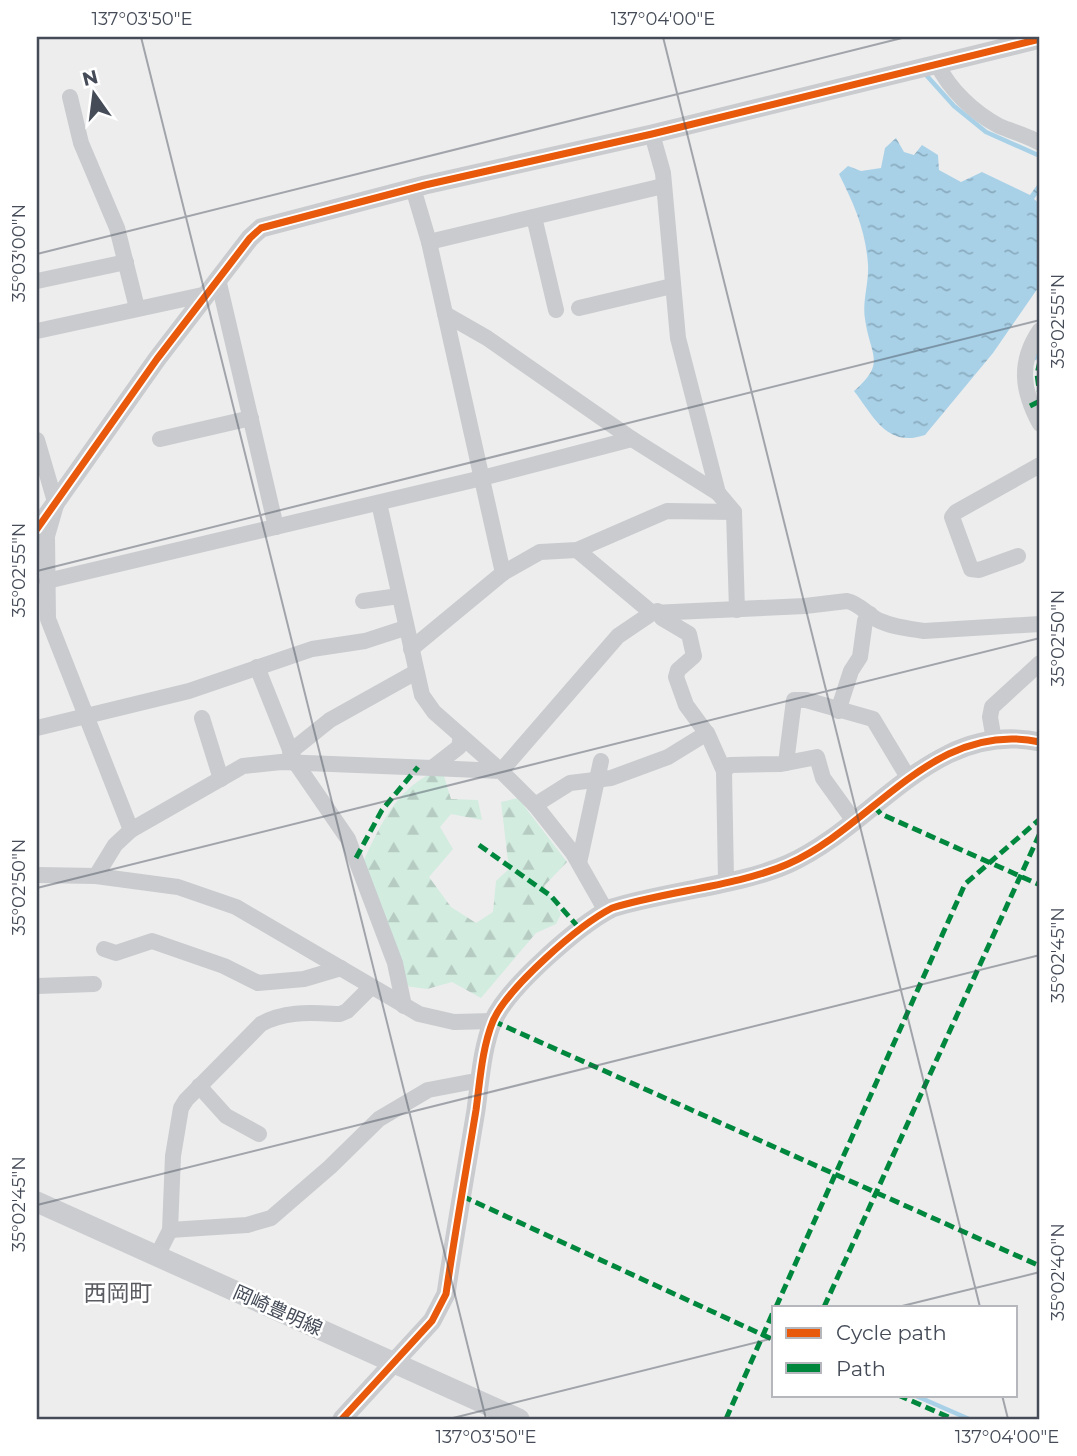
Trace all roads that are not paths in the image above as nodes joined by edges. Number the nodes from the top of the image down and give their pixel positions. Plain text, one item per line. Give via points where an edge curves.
1 (1040, 39) edge
2 (937, 64) junction
3 (70, 97) dead end
4 (652, 134) junction
5 (1040, 143) edge
6 (663, 186) junction
7 (413, 188) junction
8 (534, 217) junction
9 (429, 242) junction
10 (126, 262) junction
11 (37, 281) edge
12 (672, 286) junction
13 (212, 287) junction
14 (137, 308) junction
15 (579, 308) dead end
16 (556, 310) dead end
17 (445, 314) junction
18 (1040, 330) edge
19 (37, 331) edge
20 (251, 418) junction
21 (1040, 424) edge
22 (160, 439) dead end
23 (632, 439) junction
24 (37, 440) edge
25 (1040, 465) edge
26 (482, 478) junction
27 (718, 493) junction
28 (379, 503) junction
29 (56, 505) junction
30 (734, 512) junction
31 (276, 527) junction
32 (37, 529) edge
33 (577, 550) junction
34 (1018, 556) dead end
35 (503, 573) junction
36 (47, 581) junction
37 (399, 596) junction
38 (363, 601) dead end
39 (737, 610) junction
40 (654, 612) junction
41 (870, 614) junction
42 (1040, 624) edge
43 (405, 628) junction
44 (411, 649) junction
45 (1040, 663) edge
46 (257, 667) junction
47 (416, 672) junction
48 (838, 711) junction
49 (86, 716) junction
50 (202, 718) dead end
51 (37, 728) edge
52 (707, 733) junction
53 (461, 736) junction
54 (994, 740) junction
55 (1040, 742) edge
56 (293, 757) junction
57 (601, 761) dead end
58 (786, 763) junction
59 (432, 768) junction
60 (501, 771) junction
61 (724, 771) junction
62 (221, 779) junction
63 (909, 779) junction
64 (598, 781) junction
65 (535, 805) junction
66 (854, 821) junction
67 (131, 830) junction
68 (579, 863) junction
69 (37, 875) edge
70 (96, 876) junction
71 (726, 880) junction
72 (606, 911) junction
73 (104, 949) dead end
74 (341, 968) junction
75 (94, 984) dead end
76 (37, 986) edge
77 (371, 987) junction
78 (404, 1006) junction
79 (493, 1021) junction
80 (479, 1084) junction
81 (199, 1086) junction
82 (259, 1134) dead end
83 (37, 1202) edge
84 (170, 1230) junction
85 (157, 1256) junction
86 (393, 1362) junction
87 (342, 1419) edge
88 (519, 1419) edge

1 - 2 street
2 - 4 street
2 - 5 street via 943,77 978,112
3 - 10 street via 81,143 117,228
4 - 6 street
4 - 7 street
6 - 8 street
6 - 12 street
7 - 9 street
7 - 13 street via 261,228
8 - 9 street
8 - 16 street
9 - 17 street
10 - 11 street
10 - 14 street
12 - 15 street
12 - 27 street via 678,338
13 - 14 street
13 - 20 street
13 - 29 street
14 - 19 street
17 - 23 street
17 - 26 street
18 - 21 street via 1023,368 1027,397
20 - 22 street
20 - 31 street
23 - 26 street
23 - 27 street
24 - 29 street
25 - 34 street via 953,517 971,569
26 - 28 street
26 - 35 street
27 - 30 street
28 - 31 street
28 - 37 street
29 - 32 street
29 - 36 street via 47,536
30 - 33 street via 667,511
30 - 39 street
31 - 36 street
33 - 35 street via 540,552
33 - 40 street
35 - 44 street
36 - 49 street via 48,619
37 - 38 street
37 - 43 street
39 - 40 street
39 - 41 street via 847,601
40 - 52 street via 689,634 694,656 676,677 686,705
40 - 60 street via 618,636
41 - 42 street via 878,621 924,631
41 - 48 street via 860,657
43 - 44 street
43 - 46 street
44 - 47 street
45 - 54 street via 992,707
46 - 49 street via 189,691
46 - 56 street
47 - 53 street via 422,695
47 - 56 street via 330,720
48 - 58 street via 794,700
48 - 63 street via 877,722
49 - 51 street
49 - 67 street
50 - 62 street
52 - 61 street
52 - 64 street via 668,757
53 - 59 street via 459,747
53 - 60 street
54 - 55 street
54 - 63 street via 950,752
56 - 59 street
56 - 62 street via 243,766
56 - 78 street via 348,839 396,963
57 - 64 street
58 - 61 street via 736,764
58 - 66 street via 817,757 823,778
59 - 60 street
60 - 65 street
61 - 71 street
62 - 67 street
63 - 66 street
64 - 65 street via 570,783
64 - 68 street
65 - 68 street
66 - 71 street via 787,864
67 - 70 street via 115,845
68 - 72 street
69 - 70 street
70 - 74 street via 178,887 236,907
71 - 72 street
72 - 79 street via 561,943
73 - 74 street via 116,953 152,940 224,966 258,984 304,979
74 - 77 street
75 - 76 street
77 - 78 street
77 - 81 street via 340,1014 293,1014 261,1024
78 - 79 street via 434,1019
79 - 80 street
80 - 84 street via 470,1082 417,1095 379,1119 271,1218 247,1225
80 - 86 street via 446,1294 432,1321
81 - 82 street via 226,1116
81 - 84 street via 181,1108 173,1156
83 - 85 main road, 岡崎豊明線
84 - 85 street
85 - 86 main road, 岡崎豊明線
86 - 87 street
86 - 88 main road, 岡崎豊明線

